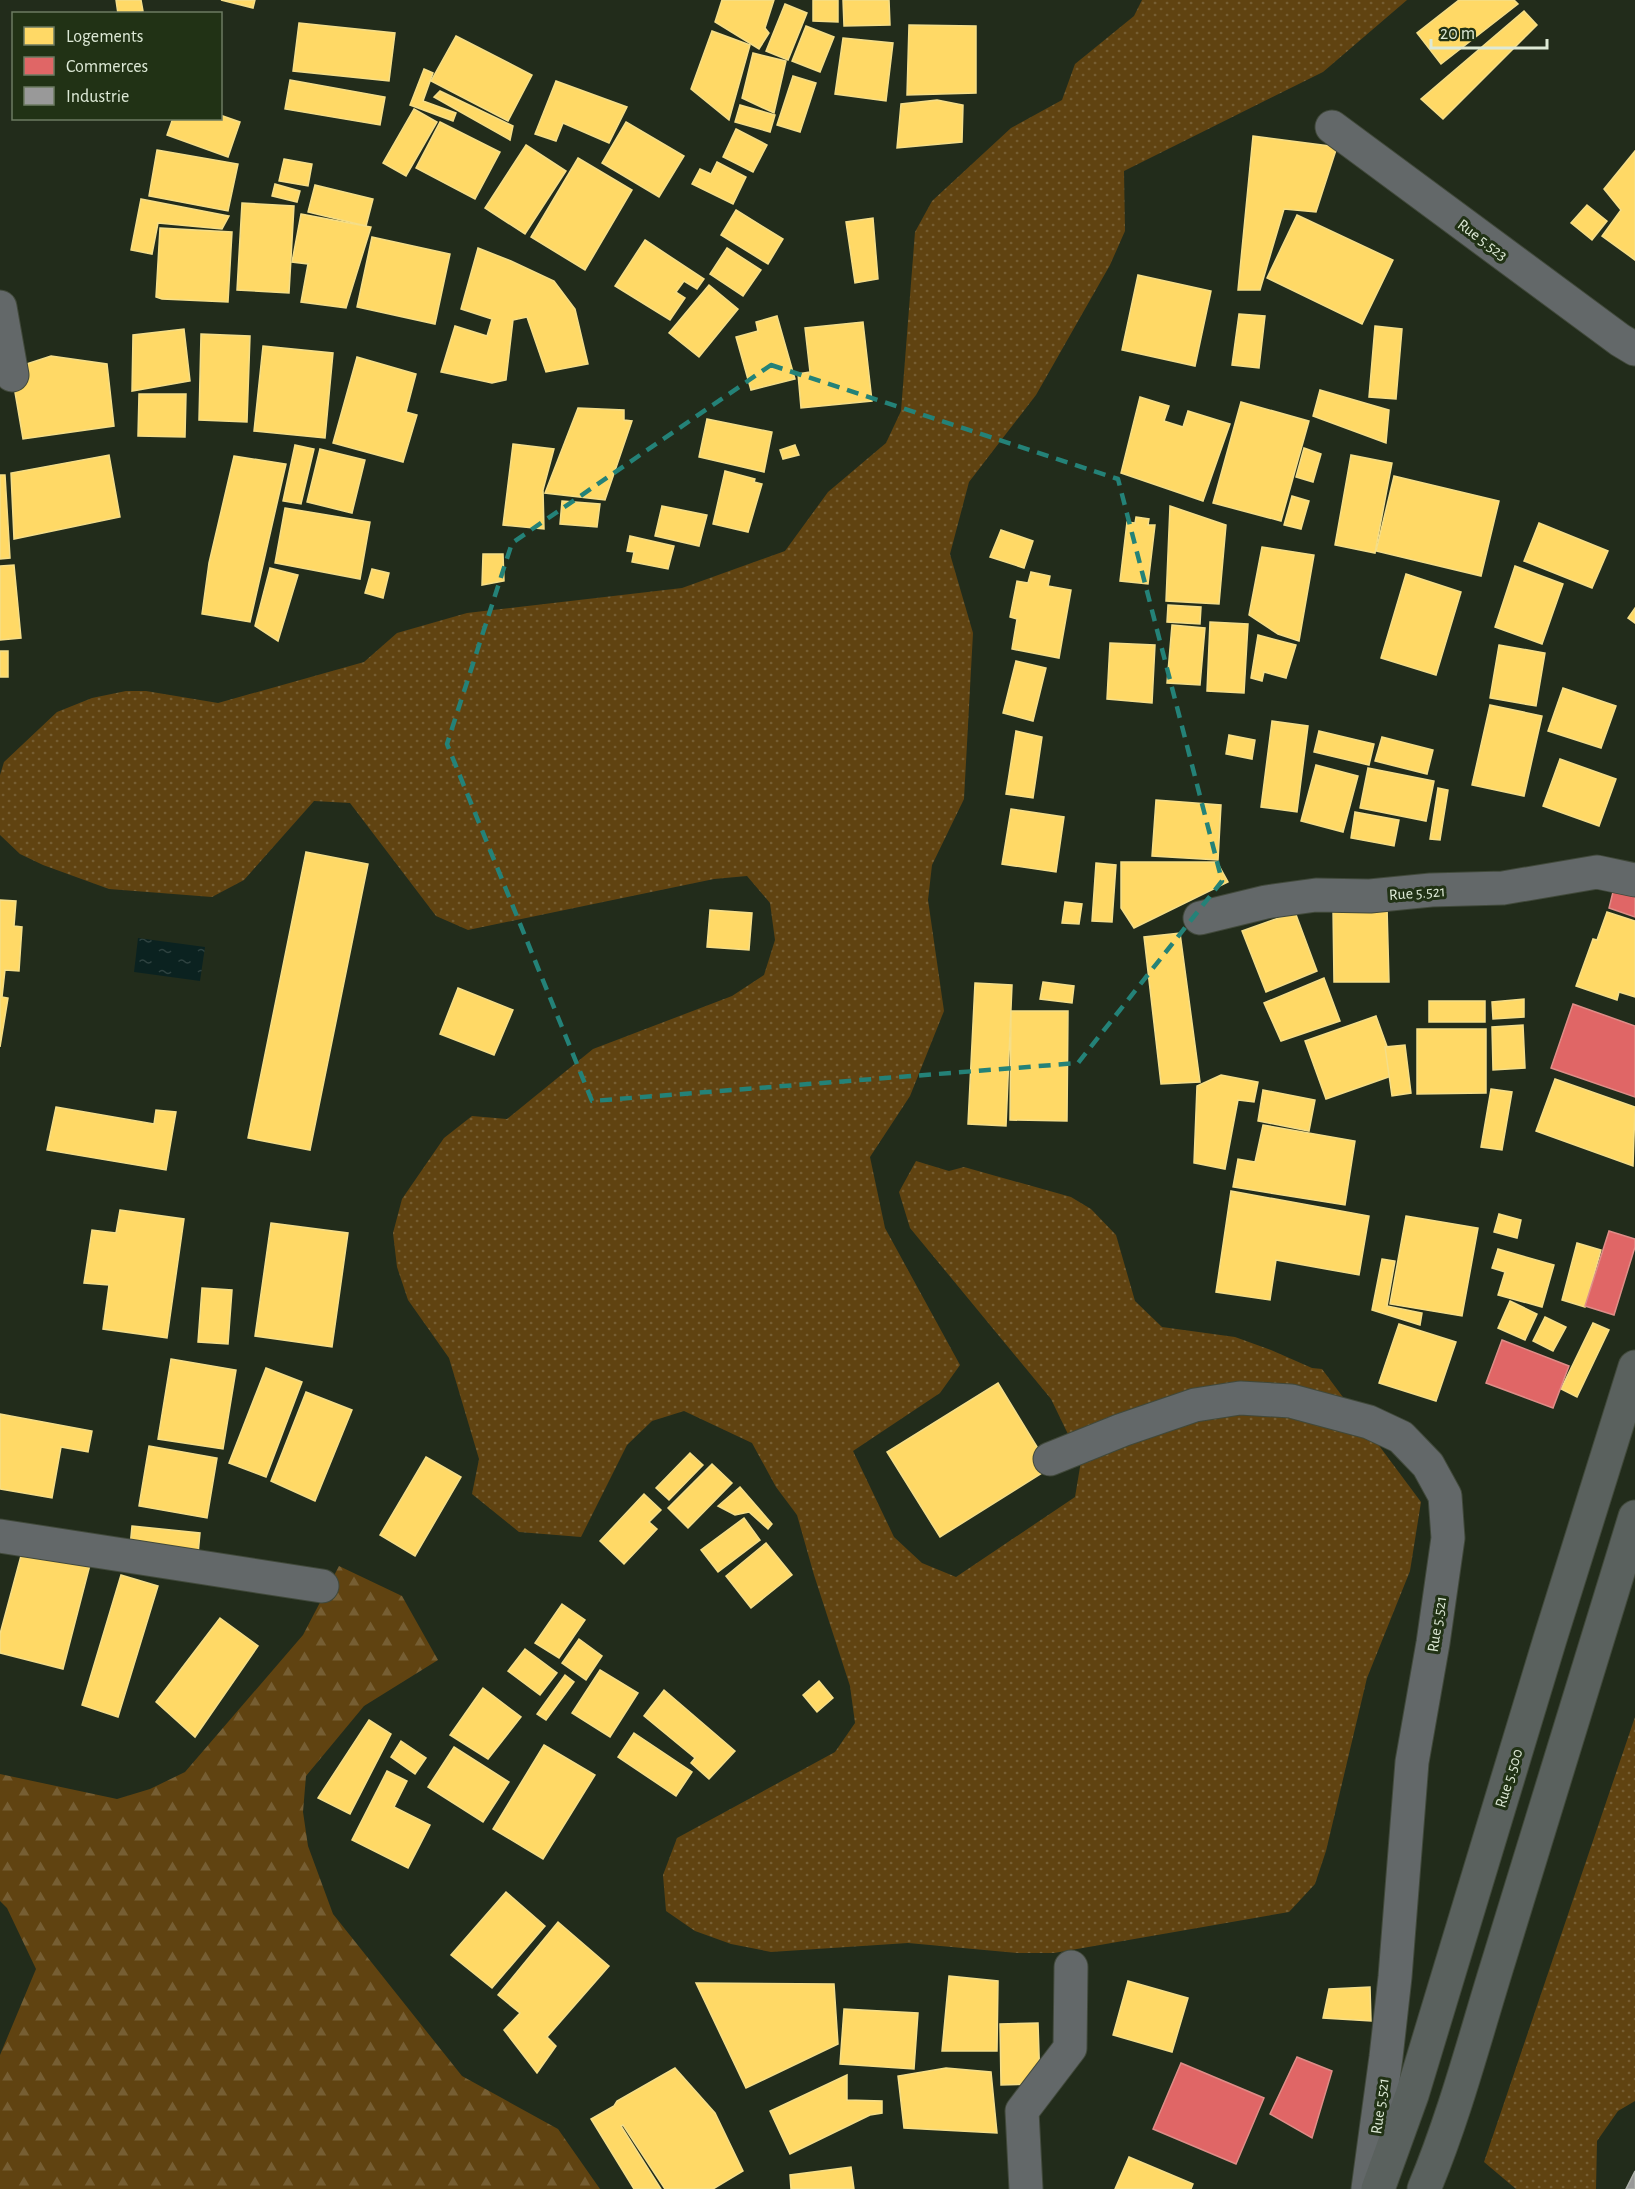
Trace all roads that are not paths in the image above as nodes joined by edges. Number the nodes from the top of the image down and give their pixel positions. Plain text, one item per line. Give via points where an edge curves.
1 (1332, 127) dead end
2 (0, 307) edge
3 (1635, 349) edge
4 (12, 375) dead end
5 (1635, 880) edge
6 (1200, 918) dead end
7 (1635, 1367) edge
8 (1050, 1459) dead end
9 (1635, 1517) edge
10 (0, 1536) edge
11 (321, 1586) dead end
12 (1071, 1967) dead end
13 (1026, 2189) edge
14 (1368, 2189) edge
15 (1378, 2189) edge
16 (1424, 2189) edge

1 - 3 street, Rue 5.523
2 - 4 street
5 - 6 street, Rue 5.521 via 1597,872 1503,888 1370,896 1316,895
7 - 15 main road, Rue 5.500 via 1412,2095
8 - 14 street, Rue 5.521 via 1195,1405 1240,1398 1291,1401 1369,1422 1401,1437 1428,1465 1445,1496 1448,1538 1412,1762 1395,1977
9 - 16 main road via 1470,2058
10 - 11 street
12 - 13 street via 1070,2048 1022,2111

